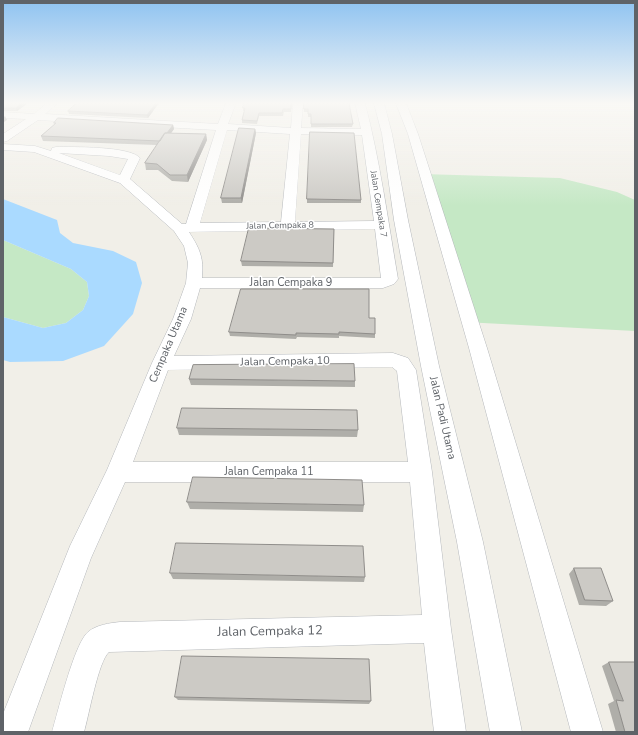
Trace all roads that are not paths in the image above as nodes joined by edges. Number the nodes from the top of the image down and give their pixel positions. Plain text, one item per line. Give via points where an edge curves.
1 (219, 137) edge
2 (295, 137) edge
3 (368, 137) edge
4 (388, 137) edge
5 (414, 137) edge
6 (3, 147) edge
7 (35, 149) junction
8 (124, 180) junction
9 (288, 225) junction
10 (382, 225) junction
11 (186, 227) junction
12 (388, 281) joint
13 (194, 283) junction
14 (161, 363) junction
15 (118, 472) junction
16 (421, 472) junction
17 (437, 629) junction
18 (12, 732) edge
19 (68, 732) edge
20 (450, 732) edge
21 (506, 732) edge
22 (587, 732) edge

1 - 11 street
2 - 9 street
3 - 10 street, Jalan Cempaka 7
4 - 21 street, Jalan Padi Utama via 430,366 470,542
5 - 22 street via 478,348
6 - 7 street, Cempaka Utama
7 - 8 street, Cempaka Utama
7 - 8 street via 128,154 134,158
8 - 11 street, Cempaka Utama
9 - 10 street, Jalan Cempaka 8
9 - 11 street, Jalan Cempaka 8
10 - 12 street, Jalan Cempaka 7 via 390,279
11 - 13 street, Cempaka Utama via 196,263
12 - 13 street, Jalan Cempaka 9
13 - 14 street, Cempaka Utama via 182,319
14 - 15 street, Cempaka Utama
14 - 16 street, Jalan Cempaka 10 via 392,360 401,363 406,370
15 - 16 street, Jalan Cempaka 11
15 - 18 street, Cempaka Utama via 79,555
16 - 17 street
17 - 19 street, Jalan Cempaka 12 via 104,638 95,644 89,657
17 - 20 street

